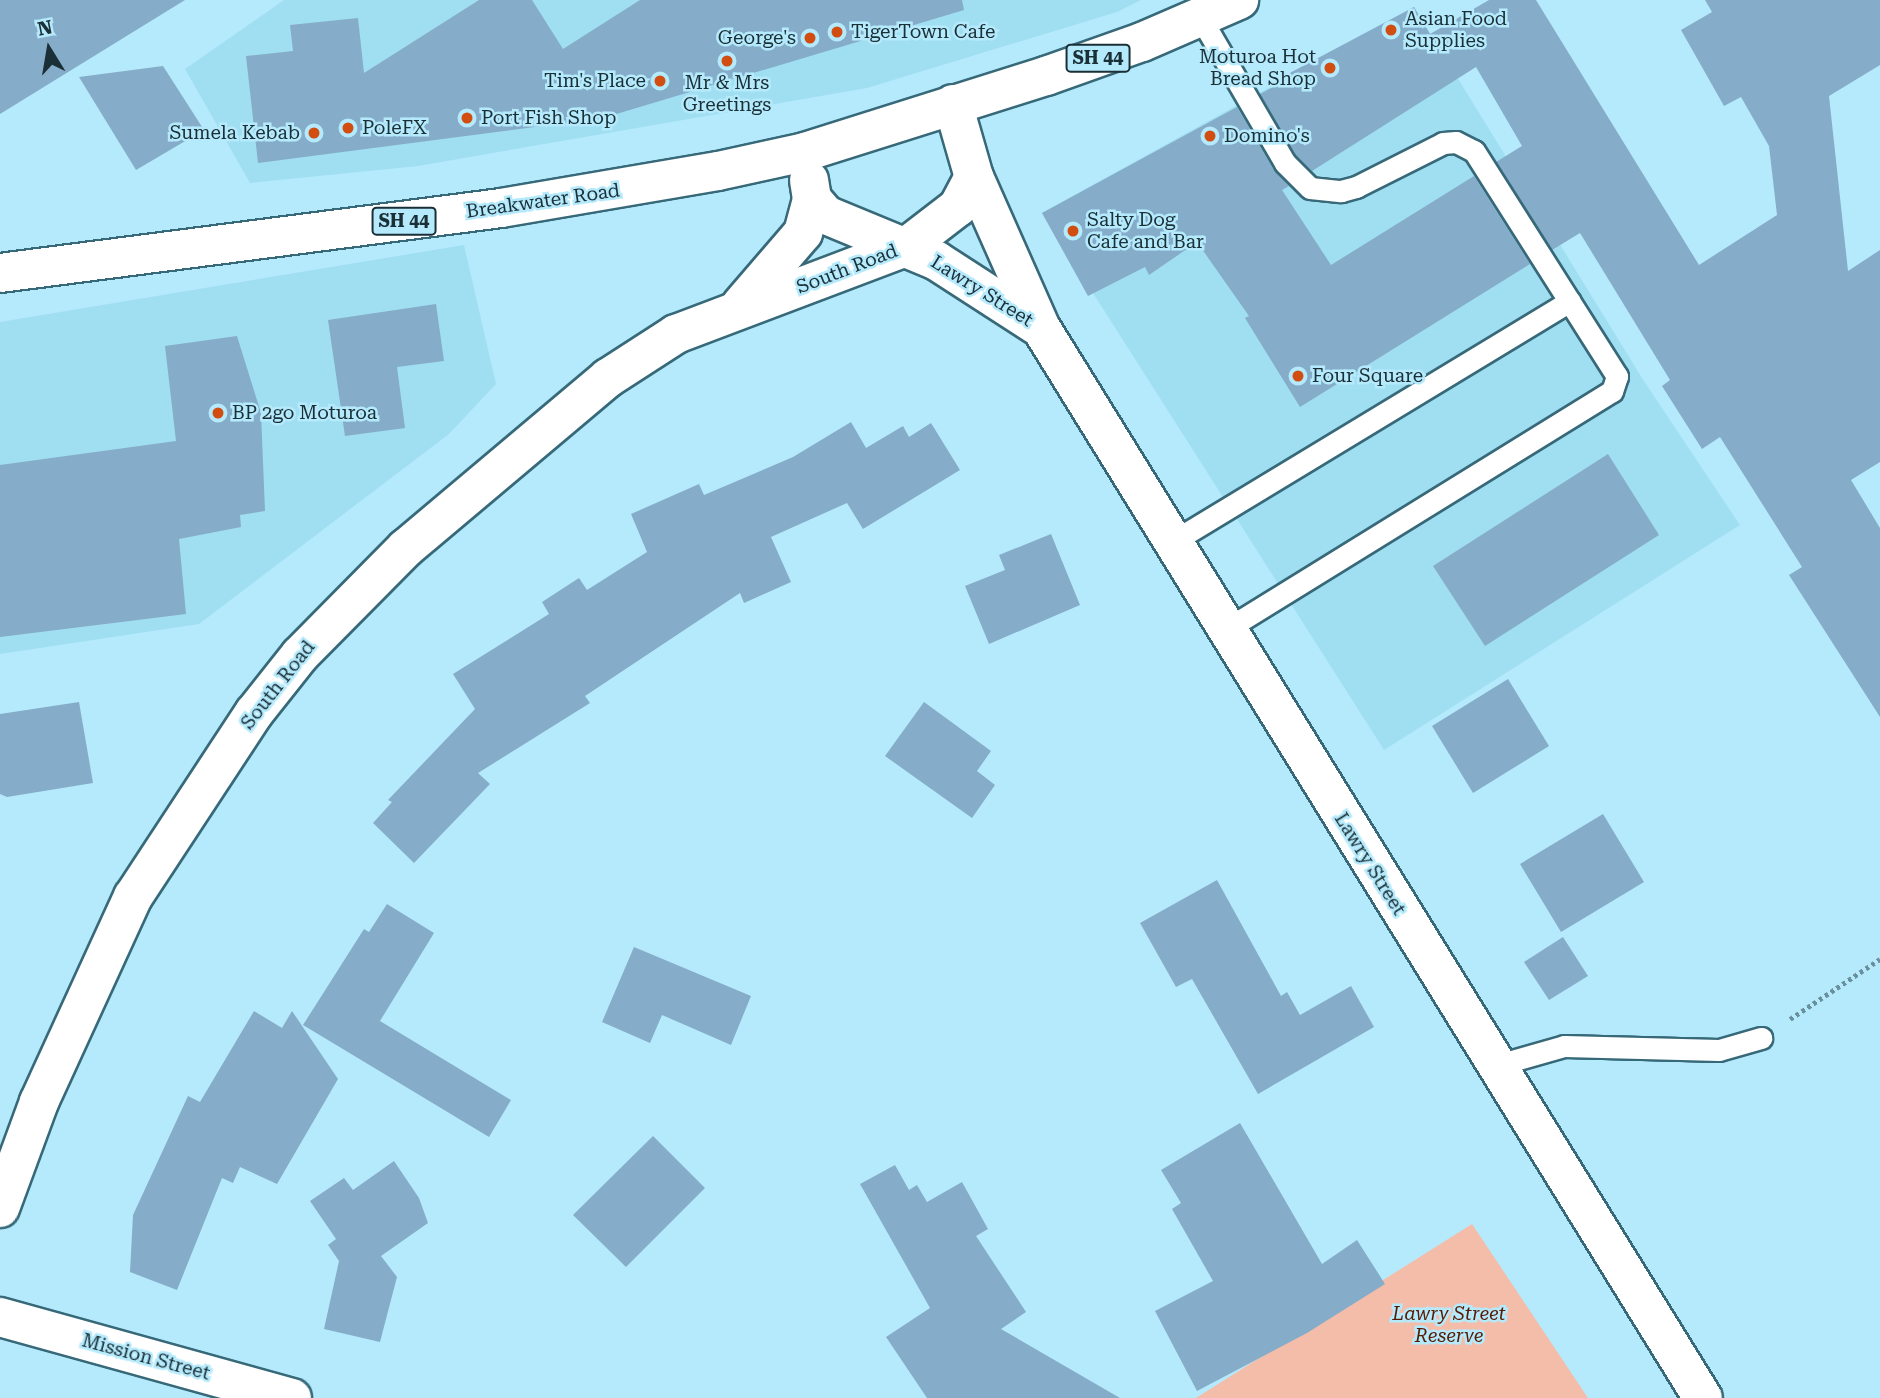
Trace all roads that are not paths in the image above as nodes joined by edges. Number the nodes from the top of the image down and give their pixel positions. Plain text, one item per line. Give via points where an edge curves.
1 (1239, 0) edge
2 (1200, 17) junction
3 (953, 104) junction
4 (804, 152) junction
5 (974, 177) junction
6 (812, 199) junction
7 (906, 247) junction
8 (0, 273) edge
9 (1570, 301) junction
10 (734, 312) junction
11 (1041, 328) junction
12 (1172, 542) junction
13 (1225, 630) junction
14 (1761, 1038) road end
15 (1494, 1066) junction
16 (0, 1208) edge
17 (0, 1317) edge
18 (292, 1398) edge
19 (1703, 1398) edge

1 - 2 main road, SH 44
2 - 3 main road, SH 44 via 1142,42
2 - 9 lane via 1300,181 1310,188 1341,191 1369,181 1430,146 1467,145
3 - 4 main road, Breakwater Road / SH 44
3 - 5 main road, Lawry Street
4 - 6 main road
4 - 8 main road, Breakwater Road / SH 44 via 621,191
5 - 7 main road, South Road via 958,207
5 - 11 main road, Lawry Street
6 - 7 main road, Lawry Street via 826,215
6 - 10 main road, South Road via 796,244
7 - 10 main road, South Road
7 - 11 main road, Lawry Street via 993,293
9 - 12 lane
9 - 13 lane via 1614,369 1617,383 1612,391
10 - 16 main road, South Road via 676,334 587,395 406,548 300,654 254,713 133,897 50,1076
11 - 12 main road, Lawry Street
12 - 13 main road, Lawry Street
13 - 15 main road, Lawry Street
14 - 15 lane via 1719,1050 1564,1046
15 - 19 main road, Lawry Street
17 - 18 main road, Mission Street

